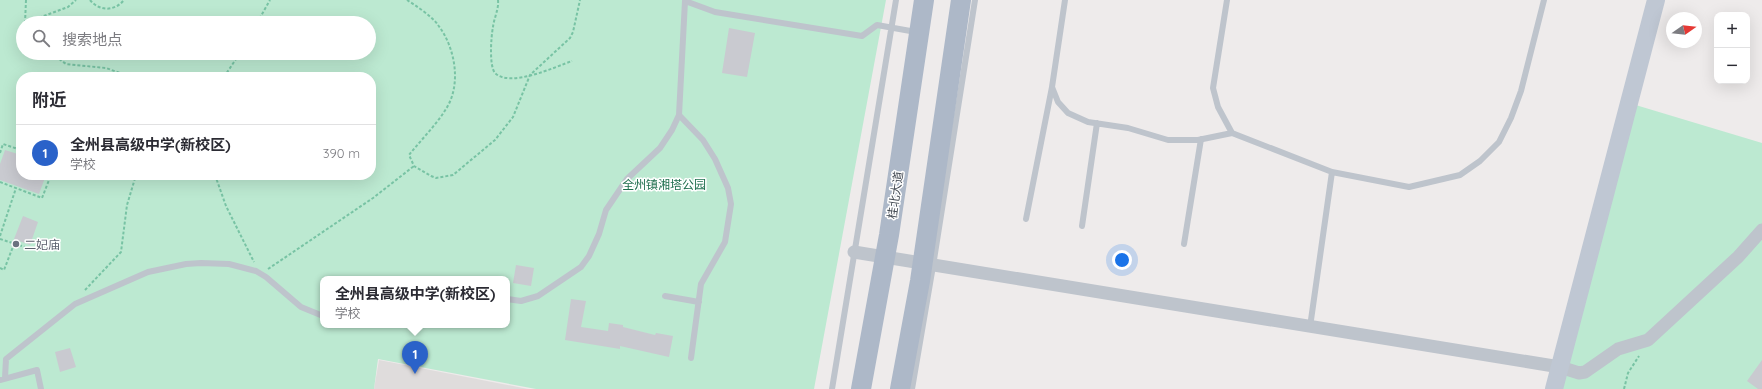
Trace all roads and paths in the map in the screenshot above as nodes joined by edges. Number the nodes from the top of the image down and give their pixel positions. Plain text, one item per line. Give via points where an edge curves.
1 (26, 0) edge
2 (76, 0) edge
3 (90, 0) edge
4 (124, 0) edge
5 (270, 0) edge
6 (407, 0) edge
7 (498, 0) edge
8 (580, 0) edge
9 (685, 0) edge
10 (896, 0) edge
11 (924, 0) edge
12 (961, 0) edge
13 (974, 0) edge
14 (1065, 0) edge
15 (1227, 0) edge
16 (1544, 0) edge
17 (1656, 0) edge
18 (25, 16) edge
19 (44, 16) edge
20 (261, 16) edge
21 (892, 28) junction
22 (920, 33) junction
23 (61, 60) edge
24 (235, 60) edge
25 (572, 61) dead end
26 (117, 72) edge
27 (227, 72) edge
28 (530, 76) junction
29 (1052, 87) junction
30 (679, 114) junction
31 (1097, 123) junction
32 (1232, 133) junction
33 (1201, 139) junction
34 (16, 148) edge
35 (0, 153) edge
36 (414, 166) junction
37 (1332, 172) junction
38 (49, 180) edge
39 (134, 180) edge
40 (217, 180) edge
41 (0, 182) edge
42 (16, 188) junction
43 (1026, 219) dead end
44 (1082, 226) dead end
45 (1762, 230) edge
46 (0, 238) edge
47 (14, 244) junction
48 (1184, 244) dead end
49 (25, 247) dead end
50 (854, 252) junction
51 (885, 258) junction
52 (928, 265) junction
53 (0, 268) edge
54 (260, 274) junction
55 (665, 296) dead end
56 (510, 299) edge
57 (698, 302) junction
58 (73, 306) junction
59 (320, 315) edge
60 (1310, 327) junction
61 (1648, 340) junction
62 (691, 358) dead end
63 (1560, 367) junction
64 (3, 379) edge
65 (41, 389) edge
66 (832, 389) edge
67 (861, 389) edge
68 (900, 389) edge
69 (912, 389) edge
70 (1554, 389) edge
71 (1624, 389) edge

1 - 18 path
2 - 19 path via 68,7
3 - 4 path via 97,6 107,9
5 - 20 path
6 - 36 path via 438,23 447,39 454,62 455,84 447,108 409,154
7 - 28 path via 492,28 491,65 503,78
8 - 28 path via 570,38
9 - 21 lane via 715,12 862,36 878,25
9 - 30 lane
10 - 21 lane
11 - 22 main road, 桂北大道
12 - 52 main road
13 - 52 lane
14 - 29 lane
15 - 32 lane via 1214,88 1218,107
16 - 37 lane via 1521,90 1511,118 1499,142 1480,161 1460,175 1409,187
17 - 63 main road
21 - 22 lane
21 - 50 lane
22 - 51 main road, 桂北大道
23 - 26 path via 66,64 106,68
24 - 27 path
25 - 28 path
28 - 36 path via 512,117 494,140 453,175 436,178
29 - 31 lane via 1058,102 1068,114
29 - 43 lane
30 - 56 lane via 660,148 627,179 606,210 599,234 581,268 538,296 521,301
30 - 57 lane via 703,140 715,159 728,188 731,204 726,242 701,284
31 - 33 lane via 1128,128 1168,140
31 - 44 lane
32 - 33 lane
32 - 37 lane
33 - 48 lane
34 - 35 path via 3,144
36 - 54 path via 373,198
37 - 60 lane
38 - 42 path via 42,198
39 - 58 path via 127,205 121,252 87,287
40 - 54 path via 226,206
41 - 42 path
42 - 46 path
45 - 61 street via 1738,257
46 - 47 path
47 - 49 path
47 - 53 path via 4,270
50 - 51 street
50 - 66 lane
51 - 52 street
51 - 67 main road, 桂北大道
52 - 60 street
52 - 68 main road
52 - 69 lane
54 - 58 lane via 228,264 186,264 148,272
54 - 59 lane via 301,307
55 - 57 lane
57 - 62 lane
58 - 64 lane via 6,359
60 - 63 street
61 - 63 street via 1618,350 1585,372
61 - 71 path via 1628,373
63 - 70 main road
64 - 65 lane via 37,370

